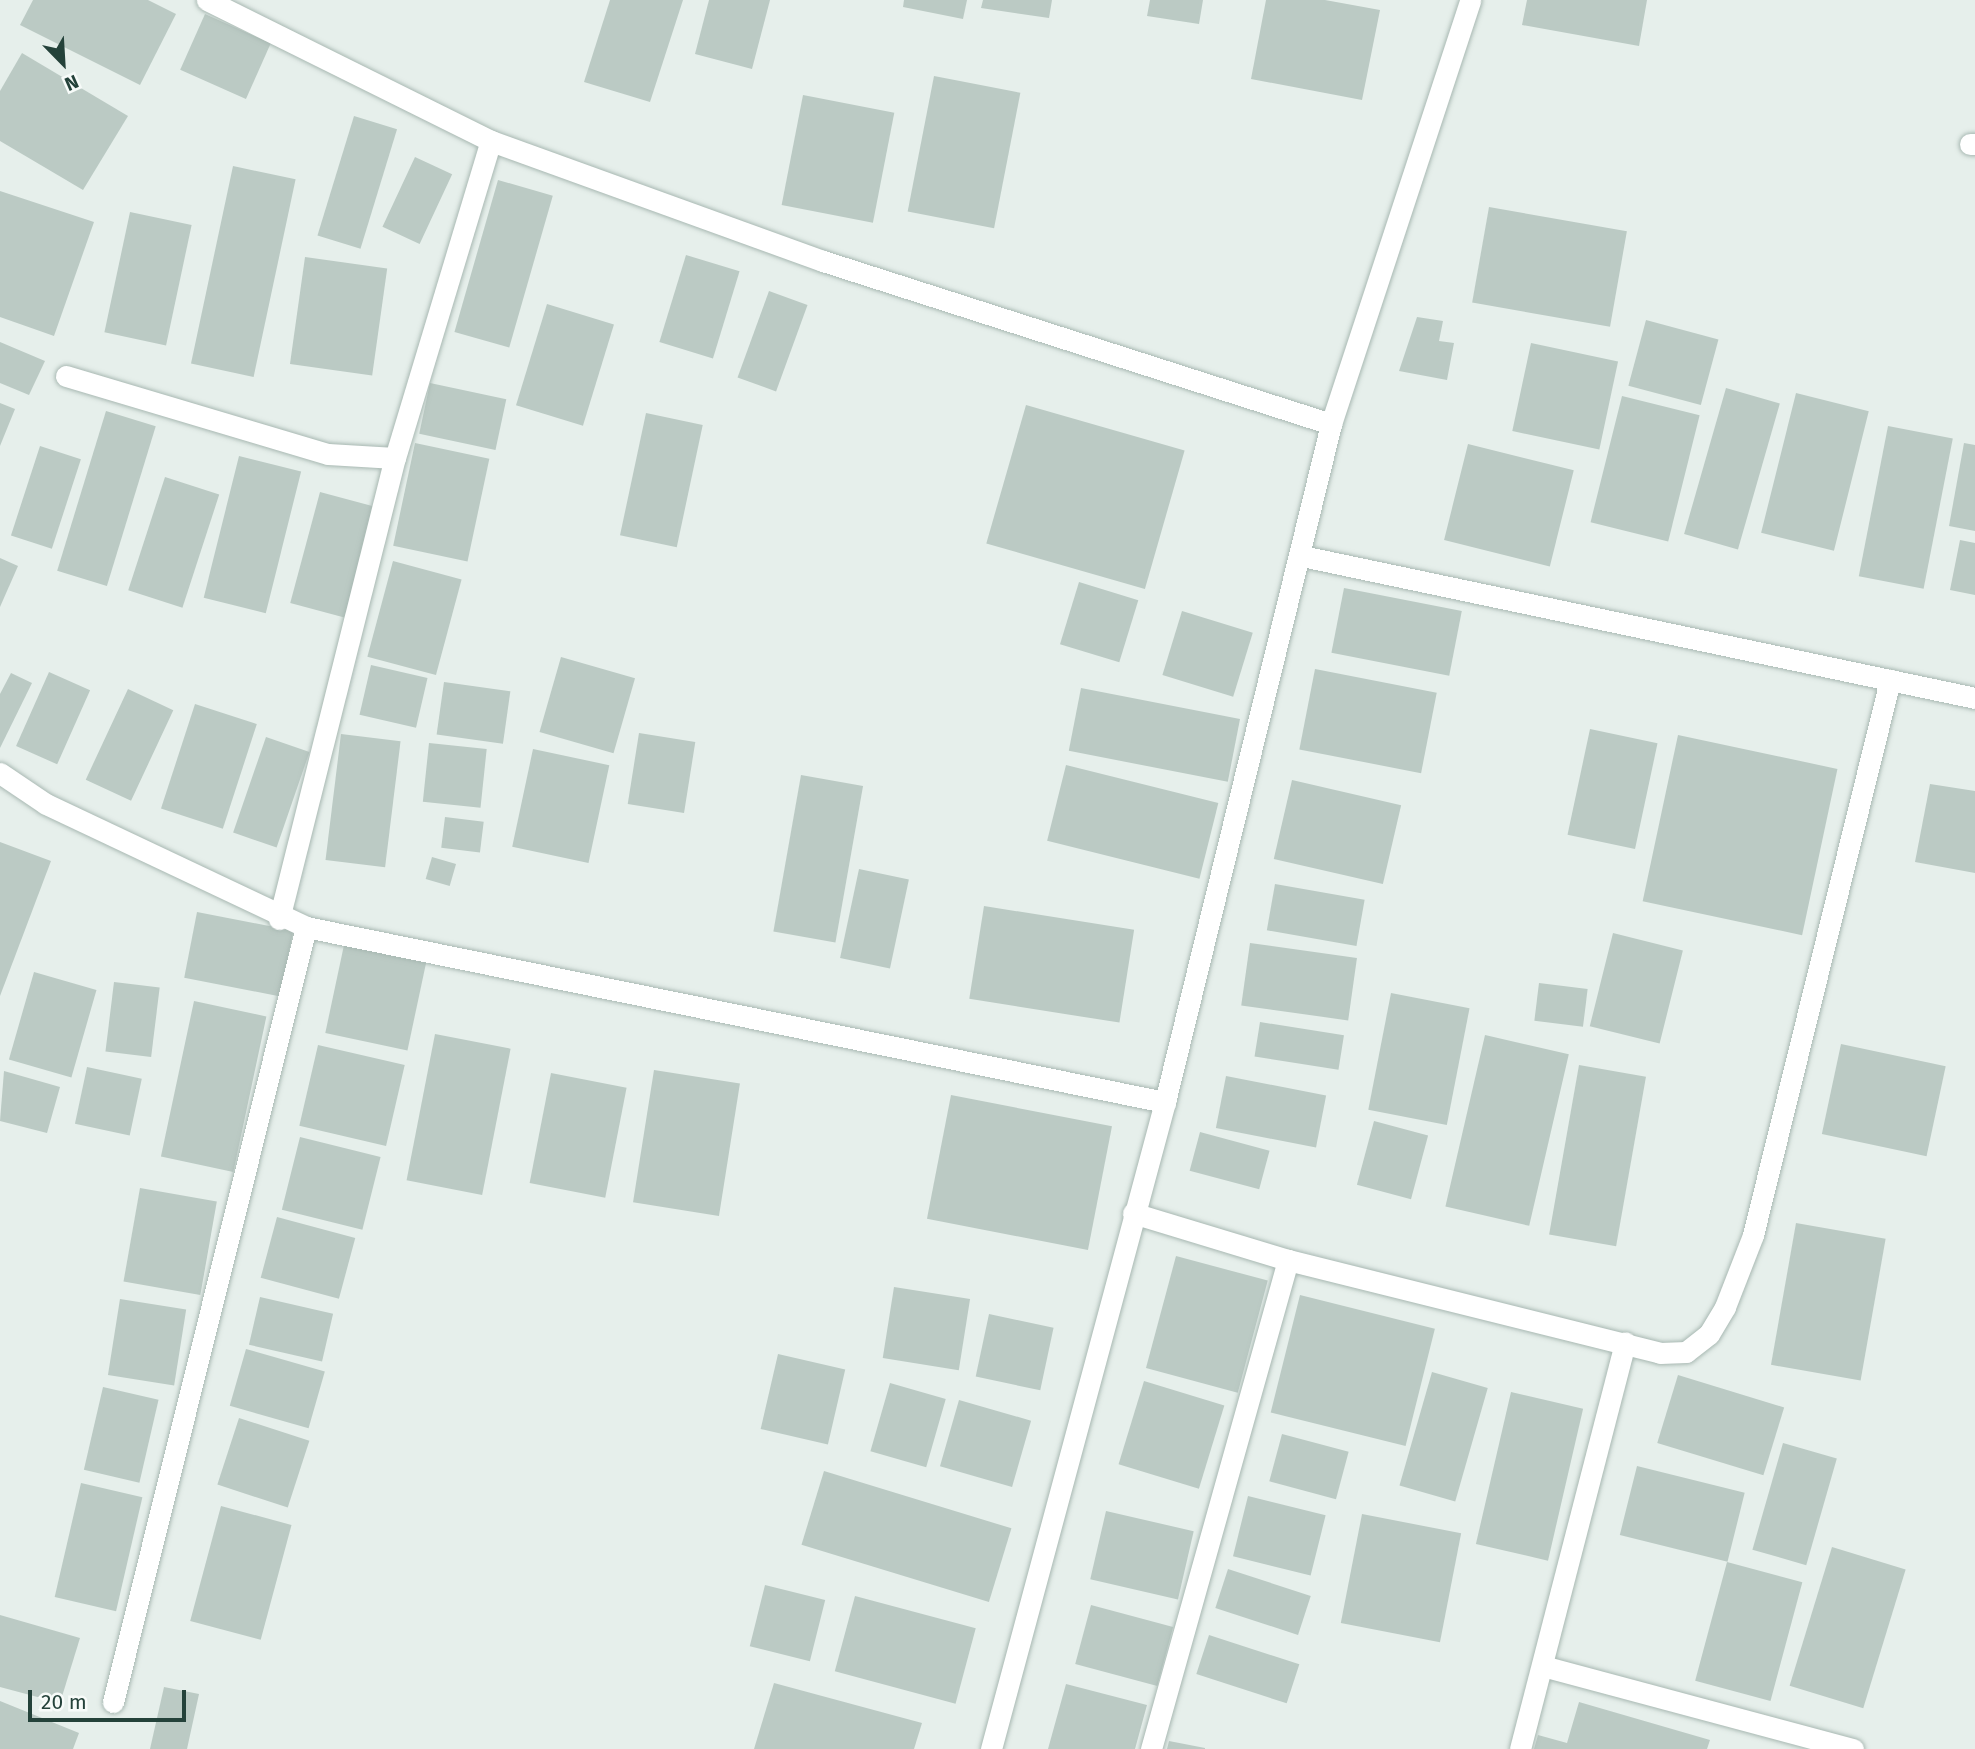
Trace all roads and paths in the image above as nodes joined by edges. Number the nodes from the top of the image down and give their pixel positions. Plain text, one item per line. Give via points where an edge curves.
1 (207, 0) edge
2 (1470, 0) edge
3 (491, 142) junction
4 (66, 376) dead end
5 (1331, 424) junction
6 (396, 458) junction
7 (1302, 556) junction
8 (1890, 680) junction
9 (1975, 698) edge
10 (0, 773) edge
11 (279, 919) junction
12 (306, 926) junction
13 (1165, 1102) junction
14 (1133, 1213) junction
15 (1288, 1260) junction
16 (1625, 1342) junction
17 (1543, 1666) junction
18 (113, 1702) dead end
19 (991, 1749) edge
20 (1151, 1749) edge
21 (1520, 1749) edge
22 (1853, 1749) edge

1 - 3 street
2 - 5 street
3 - 5 street via 823,261
3 - 6 street
4 - 6 street via 328,454
5 - 7 street
6 - 11 street
7 - 8 street
7 - 13 street
8 - 9 street
8 - 16 street via 1753,1235 1725,1307 1709,1334 1686,1352
10 - 11 street via 46,804
11 - 12 street
12 - 13 street
12 - 18 street
13 - 14 street
14 - 15 street
14 - 19 street
15 - 16 street
15 - 20 street
16 - 17 street
17 - 21 street
17 - 22 street

